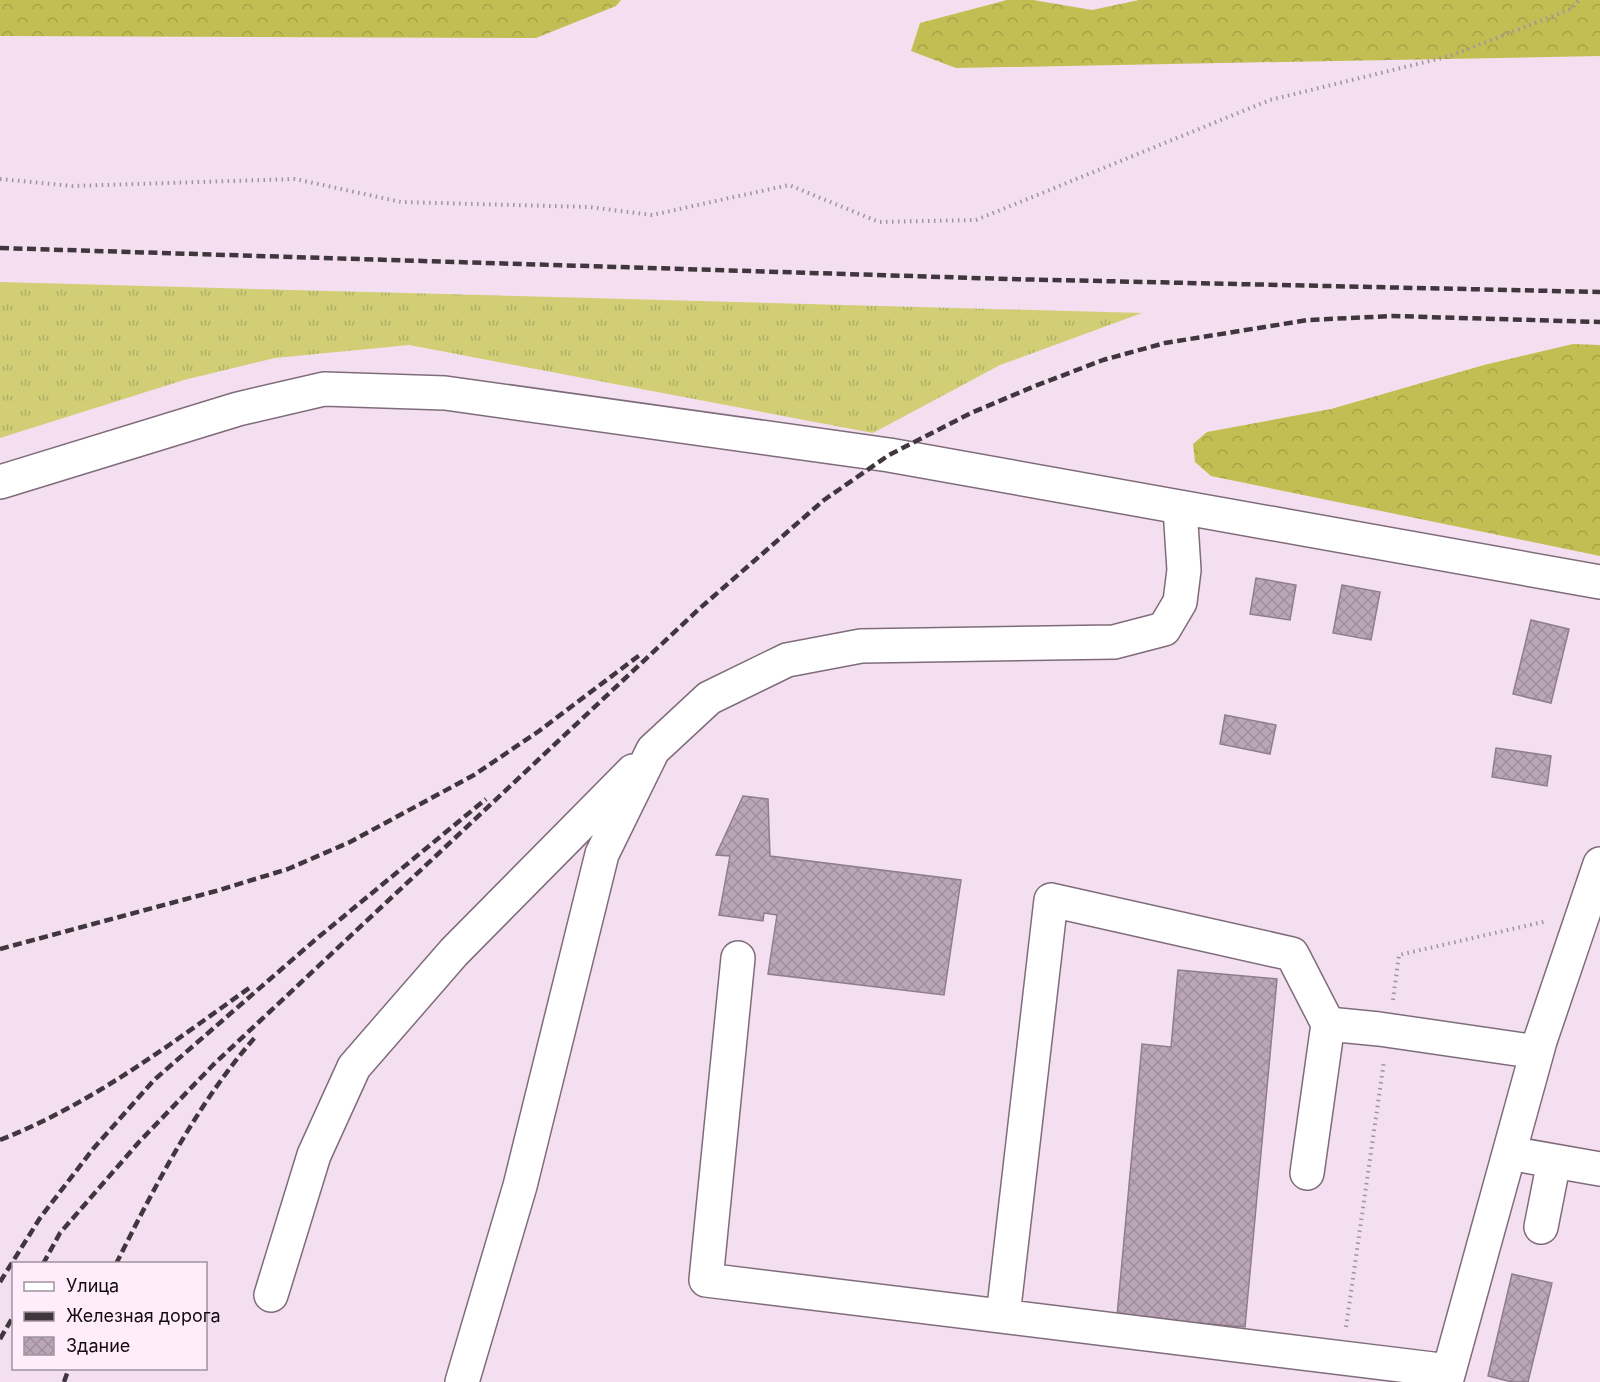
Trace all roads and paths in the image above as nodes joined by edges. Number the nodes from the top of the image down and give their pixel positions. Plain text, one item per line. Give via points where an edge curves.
1 (1580, 0) edge
2 (0, 179) edge
3 (0, 482) edge
4 (1180, 508) junction
5 (1600, 582) edge
6 (653, 750) junction
7 (1600, 864) edge
8 (1580, 922) junction
9 (738, 958) dead end
10 (1328, 1024) junction
11 (1388, 1030) junction
12 (1537, 1052) junction
13 (1509, 1153) junction
14 (1554, 1161) junction
15 (1600, 1169) edge
16 (1307, 1173) dead end
17 (1541, 1227) dead end
18 (271, 1295) dead end
19 (1003, 1316) junction
20 (1342, 1357) junction
21 (1447, 1376) edge
22 (462, 1382) edge

1 - 2 path via 1571,9 1450,56 1270,100 976,220 879,222 789,185 652,215 589,207 401,202 295,179 73,186
3 - 4 street via 238,409 324,389 445,393 889,455
4 - 5 street
4 - 6 street via 1185,570 1180,602 1164,629 1114,642 861,646 787,660 709,698
6 - 18 street via 454,952 354,1067 314,1155
6 - 22 street via 602,854 520,1186
7 - 8 street
8 - 11 path via 1555,919 1399,955
8 - 12 street
9 - 19 street via 706,1280
10 - 11 street
10 - 16 street
10 - 19 street via 1292,954 1051,900
11 - 12 street
11 - 20 path
12 - 13 street
13 - 14 street
13 - 21 street
14 - 15 street
14 - 17 street
19 - 20 street
20 - 21 street

